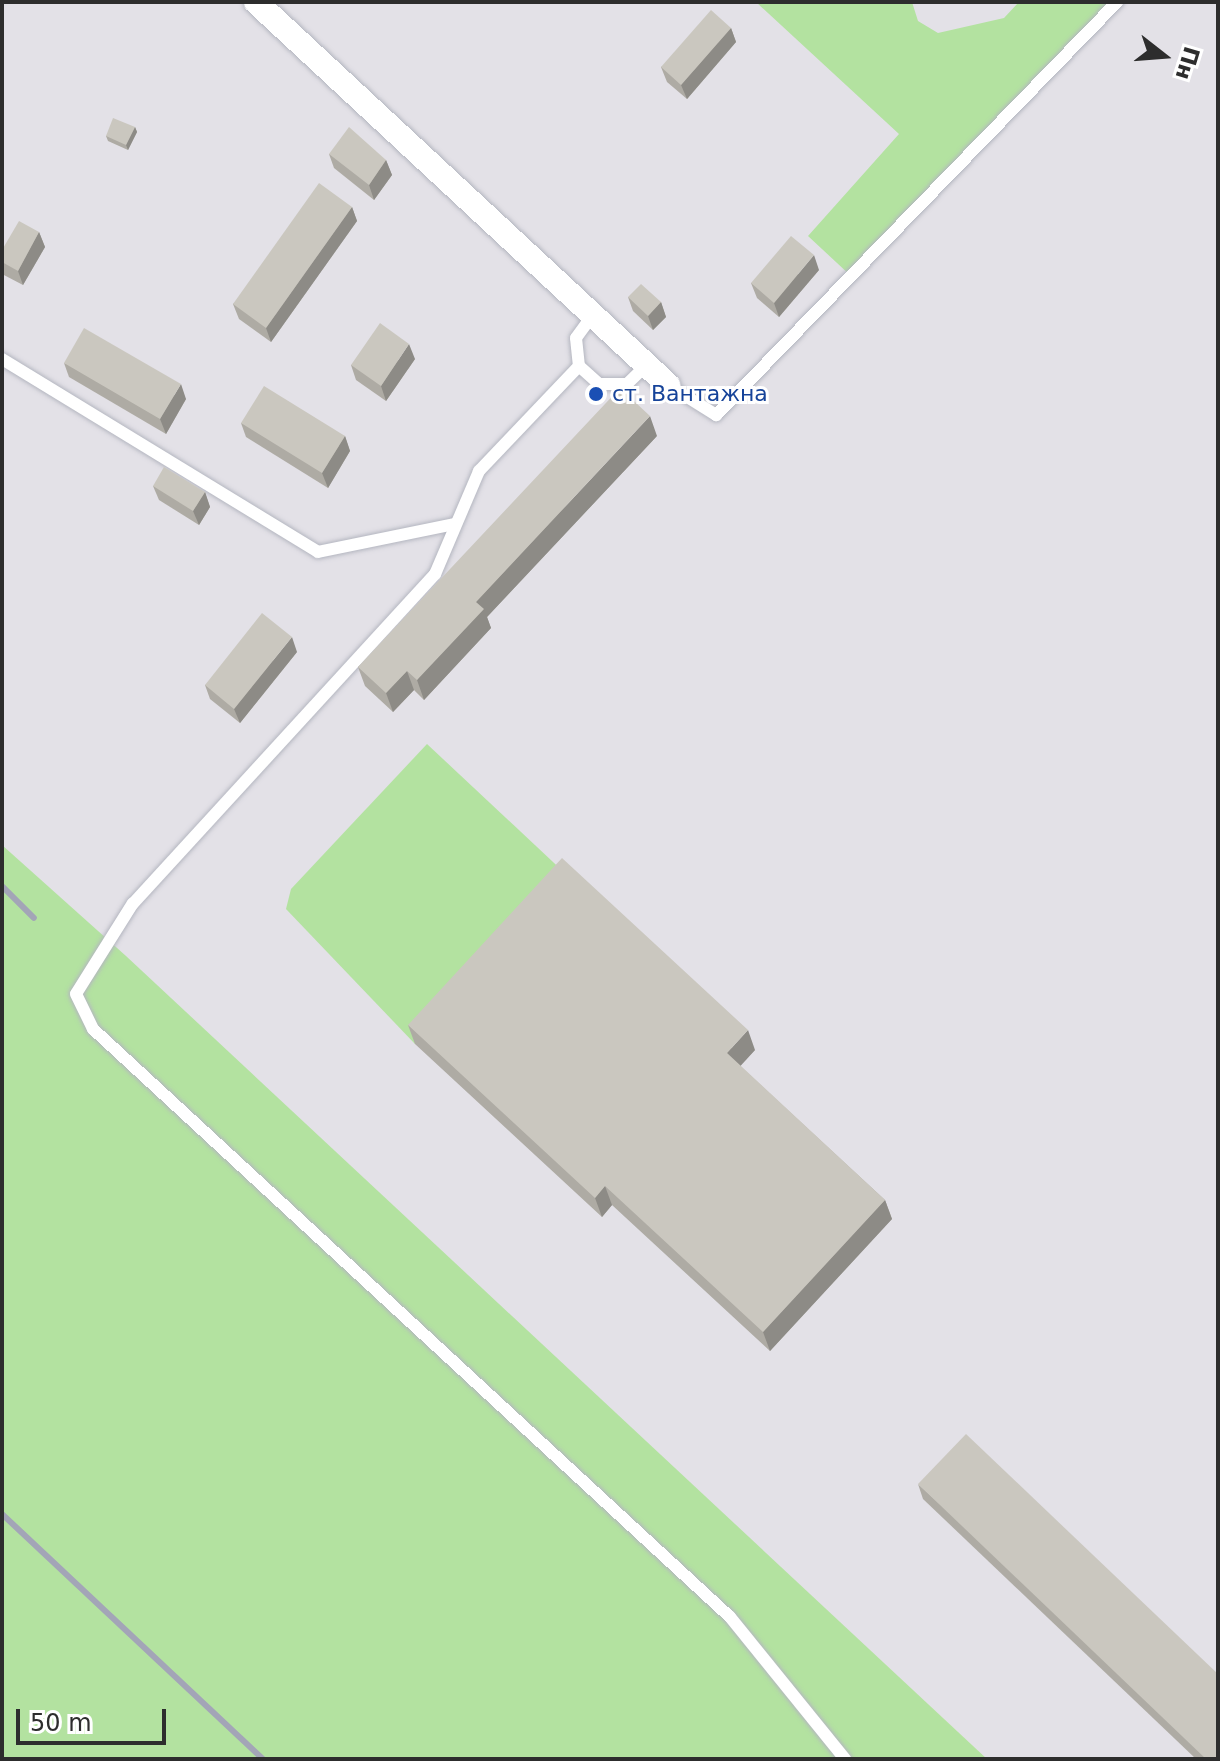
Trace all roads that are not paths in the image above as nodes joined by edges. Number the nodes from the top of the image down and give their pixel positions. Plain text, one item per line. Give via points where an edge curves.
1 (256, 2) edge
2 (1117, 2) edge
3 (592, 316) junction
4 (2, 359) edge
5 (647, 365) junction
6 (579, 366) junction
7 (668, 385) joint
8 (454, 524) junction
9 (845, 1759) edge

1 - 3 street
2 - 7 lane via 716,415
3 - 5 street
3 - 6 lane via 576,338
4 - 8 lane via 318,552
5 - 6 lane via 627,384 599,384
5 - 7 street
6 - 8 lane via 479,471
8 - 9 lane via 435,574 133,903 76,994 93,1029 720,1608

